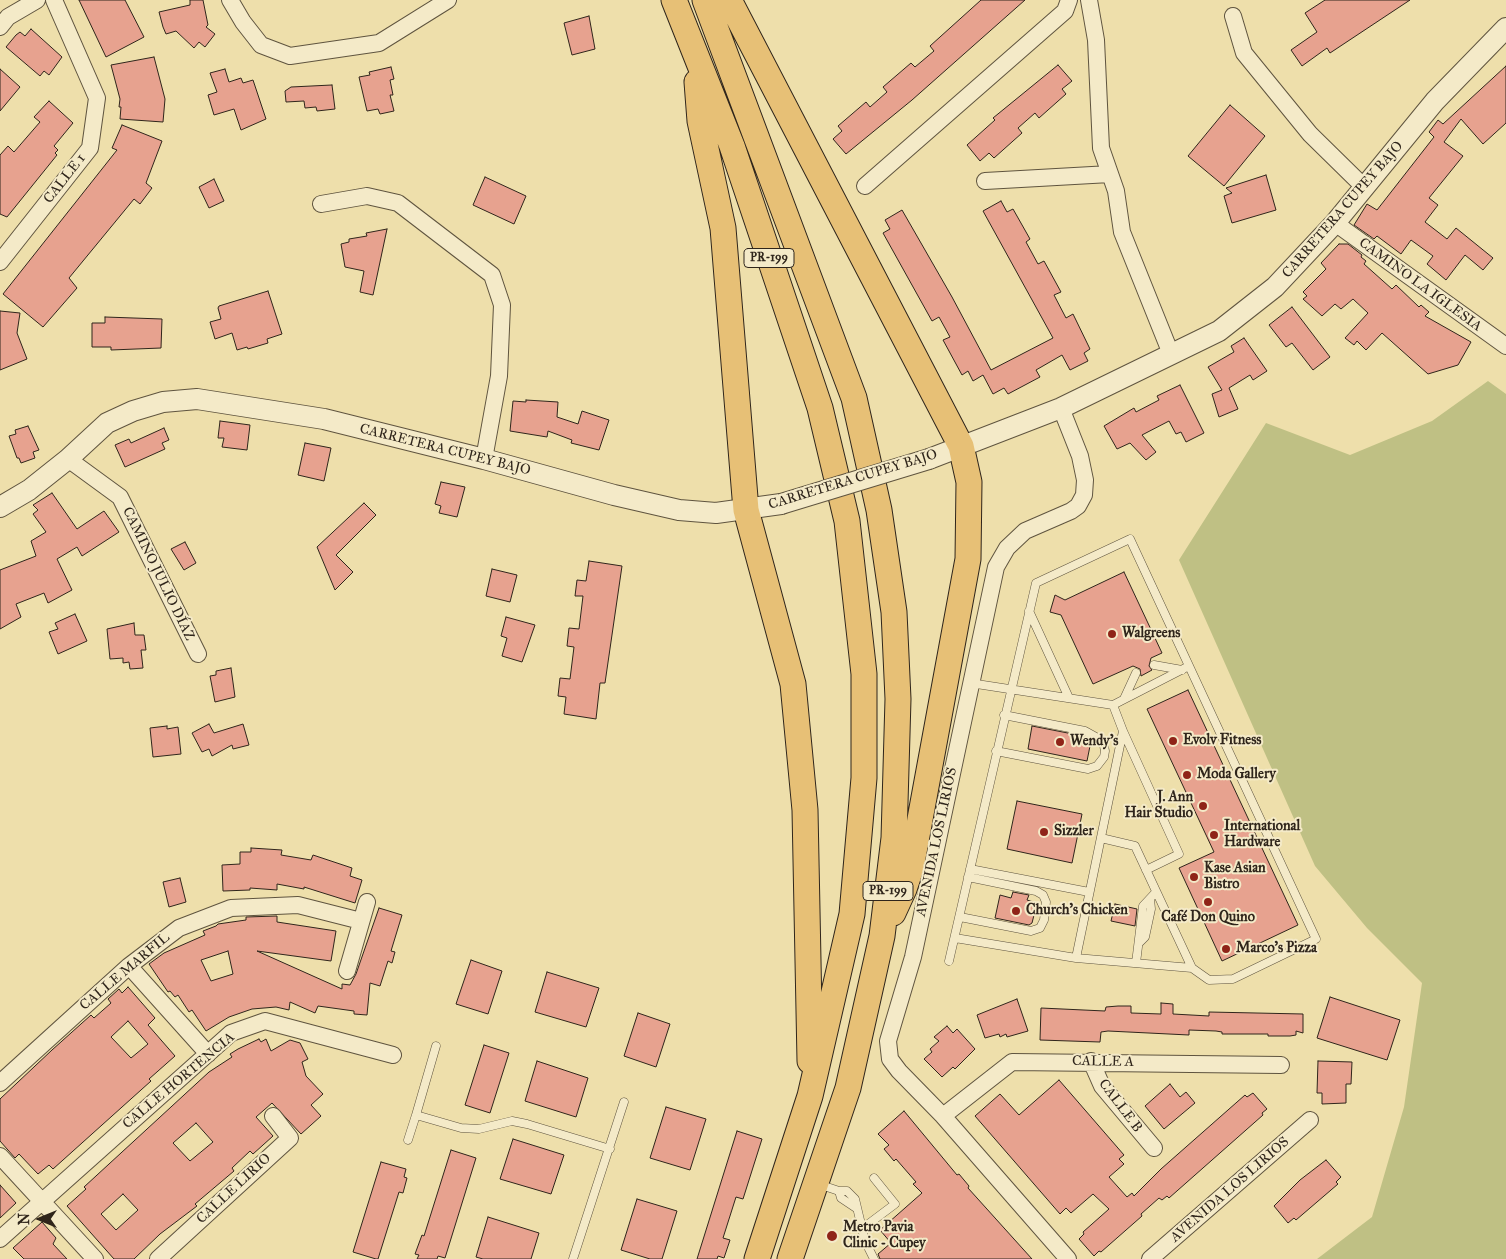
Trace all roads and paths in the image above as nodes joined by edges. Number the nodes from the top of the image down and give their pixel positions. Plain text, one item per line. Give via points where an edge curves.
1 (37, 0) edge
2 (54, 0) edge
3 (230, 0) edge
4 (448, 0) edge
5 (674, 0) edge
6 (705, 0) edge
7 (729, 0) edge
8 (1069, 0) edge
9 (1089, 0) edge
10 (1233, 16) dead end
11 (0, 27) edge
12 (1506, 28) edge
13 (694, 54) junction
14 (1110, 174) junction
15 (985, 181) dead end
16 (865, 186) dead end
17 (1364, 187) junction
18 (321, 204) dead end
19 (1335, 223) junction
20 (0, 262) edge
21 (1506, 346) edge
22 (1171, 354) junction
23 (1061, 408) junction
24 (961, 446) junction
25 (68, 459) junction
26 (484, 459) junction
27 (0, 507) edge
28 (746, 510) junction
29 (1029, 611) junction
30 (198, 654) dead end
31 (1154, 665) dead end
32 (1186, 668) junction
33 (1136, 673) dead end
34 (970, 683) junction
35 (1010, 690) junction
36 (1069, 698) junction
37 (1124, 699) junction
38 (1113, 705) junction
39 (1004, 715) junction
40 (1123, 731) junction
41 (996, 751) junction
42 (1101, 838) junction
43 (1146, 870) junction
44 (969, 873) junction
45 (1089, 892) junction
46 (1156, 892) junction
47 (367, 902) dead end
48 (960, 917) junction
49 (361, 921) junction
50 (882, 936) junction
51 (955, 938) junction
52 (1076, 958) junction
53 (949, 961) dead end
54 (1136, 964) junction
55 (129, 966) junction
56 (1192, 968) junction
57 (347, 971) dead end
58 (436, 1046) dead end
59 (208, 1054) junction
60 (393, 1055) dead end
61 (1091, 1061) junction
62 (1281, 1065) dead end
63 (0, 1083) edge
64 (810, 1096) junction
65 (624, 1102) dead end
66 (416, 1115) junction
67 (273, 1116) dead end
68 (944, 1116) junction
69 (1310, 1120) dead end
70 (408, 1140) dead end
71 (1154, 1148) dead end
72 (610, 1149) junction
73 (0, 1156) edge
74 (874, 1178) dead end
75 (814, 1183) junction
76 (41, 1202) junction
77 (863, 1228) junction
78 (0, 1239) edge
79 (95, 1259) edge
80 (158, 1259) edge
81 (573, 1259) edge
82 (757, 1259) edge
83 (790, 1259) edge
84 (874, 1259) edge
85 (1068, 1259) edge
86 (1150, 1259) edge

1 - 11 street via 8,17
2 - 20 street, CALLE 1 via 97,98 90,148
3 - 4 street via 261,45 290,56 379,43
5 - 13 main road, PR-199
6 - 50 main road, PR-199 via 854,398 879,510 894,612 898,699 894,838
7 - 24 main road
8 - 16 street via 1065,11
9 - 14 street via 1096,40 1101,148
10 - 17 street via 1244,53 1310,134
12 - 17 street, CARRETERA CUPEY BAJO via 1435,101
13 - 28 main road via 700,122 723,228
13 - 64 main road, PR-199 via 732,146 820,408 847,521 857,602 864,674 864,778 860,838 852,914
14 - 15 street
14 - 22 street via 1122,232
17 - 19 street, CARRETERA CUPEY BAJO
18 - 26 street via 367,196 398,203 492,275 502,305 499,376
19 - 21 street, CAMINO LA IGLESIA
19 - 22 street, CARRETERA CUPEY BAJO via 1275,287 1219,331
22 - 23 street, CARRETERA CUPEY BAJO
23 - 24 street, CARRETERA CUPEY BAJO
23 - 34 street, AVENIDA LOS LIRIOS via 1080,456 1085,480 1084,495 1071,511 1025,531 1007,548 996,568
24 - 28 street, CARRETERA CUPEY BAJO, bridge via 929,460 781,504
24 - 50 main road via 969,482 968,559 911,868
25 - 26 street, CARRETERA CUPEY BAJO via 107,423 132,411 163,402 197,399 324,419
25 - 27 street, CARRETERA CUPEY BAJO via 29,490
25 - 30 street, CAMINO JULIO DÍAZ via 120,497
26 - 28 street, CARRETERA CUPEY BAJO via 679,510
28 - 64 main road via 793,684 805,810
29 - 32 lane via 1036,583 1130,539
29 - 35 lane
29 - 36 lane
31 - 32 lane
32 - 37 lane
32 - 56 lane via 1316,939 1233,980 1209,980
33 - 37 lane
34 - 35 lane
34 - 68 street, AVENIDA LOS LIRIOS via 913,957 888,1041 890,1060
35 - 36 lane
35 - 39 lane
36 - 38 lane
37 - 38 lane
38 - 40 lane
39 - 41 lane
39 - 41 lane via 1096,735 1103,741 1104,757 1097,766 1088,769
40 - 42 lane
40 - 43 lane via 1179,854
41 - 44 lane
42 - 43 lane via 1135,846
42 - 45 lane
43 - 46 lane
44 - 45 lane
44 - 48 lane
44 - 48 lane via 1043,895 1046,902 1044,920 1040,928 1031,931
45 - 52 lane
46 - 54 lane via 1143,906
46 - 56 lane
47 - 49 street
48 - 51 lane
49 - 55 street, CALLE MARFIL via 298,905 231,908 179,928
49 - 57 street
50 - 75 main road, PR-199 via 848,1088
51 - 52 lane
51 - 53 lane
52 - 54 lane
54 - 56 lane
55 - 59 street
55 - 63 street, CALLE MARFIL
58 - 66 lane
59 - 60 street, CALLE HORTENCIA via 231,1034 265,1022
59 - 76 street, CALLE HORTENCIA
61 - 62 street, CALLE A
61 - 68 street, CALLE A via 1012,1062
61 - 71 street, CALLE B via 1102,1086
64 - 82 main road, PR-199
65 - 72 lane
66 - 70 lane
66 - 72 lane via 461,1128 478,1129 512,1121
67 - 80 street, CALLE LIRIO via 290,1138
68 - 85 street, AVENIDA LOS LIRIOS
69 - 86 street, AVENIDA LOS LIRIOS
72 - 81 lane
73 - 76 street
74 - 77 lane via 895,1204
75 - 77 lane via 851,1194
75 - 83 main road, PR-199
76 - 78 street, CALLE HORTENCIA
76 - 79 street
77 - 84 lane

